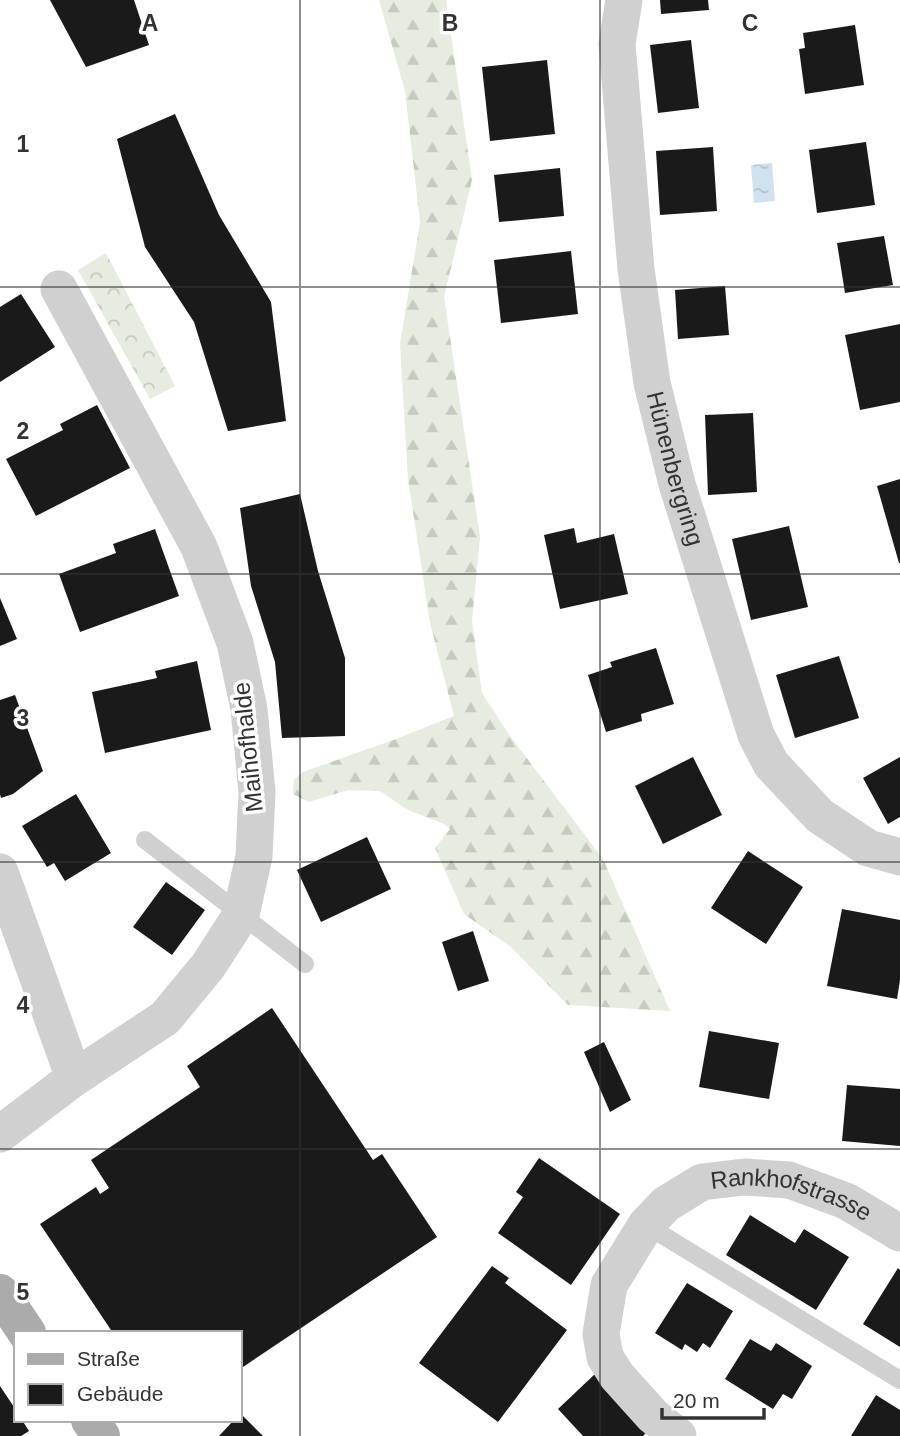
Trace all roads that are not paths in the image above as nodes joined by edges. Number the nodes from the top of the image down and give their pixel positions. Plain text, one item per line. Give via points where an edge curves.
1 (624, 0) edge
2 (59, 289) dead end
3 (145, 840) dead end
4 (900, 857) edge
5 (0, 872) edge
6 (241, 915) junction
7 (305, 964) dead end
8 (74, 1078) junction
9 (0, 1134) edge
10 (646, 1225) junction
11 (900, 1233) edge
12 (0, 1293) edge
13 (26, 1331) edge
14 (900, 1380) edge
15 (678, 1436) edge

1 - 4 street, Hünenbergring via 617,44 636,269 652,383 677,484 756,735 771,764 820,816 868,848
2 - 6 street, Maihofhalde via 199,547 235,643 257,792 254,856
3 - 6 lane
5 - 8 street
6 - 7 lane
6 - 8 street, Maihofhalde via 208,966 165,1018
8 - 9 street, Maihofhalde
10 - 11 street, Rankhofstrasse via 666,1204 702,1182 744,1177 789,1180 846,1201
10 - 14 lane
10 - 15 street, Rankhofstrasse via 610,1285 601,1334 605,1357 617,1376
12 - 13 main road

